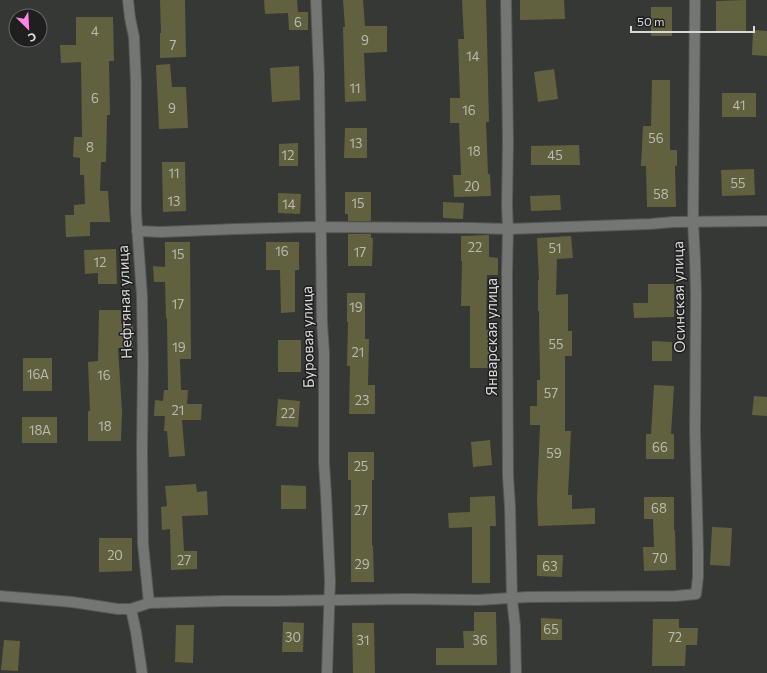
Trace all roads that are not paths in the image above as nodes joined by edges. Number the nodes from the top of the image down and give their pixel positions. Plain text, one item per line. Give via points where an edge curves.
1 (128, 0) edge
2 (316, 0) edge
3 (506, 0) edge
4 (695, 0) edge
5 (767, 221) edge
6 (693, 222) junction
7 (321, 228) junction
8 (508, 229) junction
9 (137, 231) junction
10 (0, 596) edge
11 (512, 599) junction
12 (329, 600) junction
13 (149, 603) junction
14 (131, 609) junction
15 (142, 673) edge
16 (327, 673) edge
17 (516, 673) edge

1 - 9 street, Нефтяная улица via 134,36 136,82
2 - 7 street, Буровая улица
3 - 8 street, Январская улица
4 - 6 street, Осинская улица
5 - 6 street
6 - 8 street
6 - 11 street, Осинская улица via 696,288 696,594
7 - 8 street
7 - 9 street
7 - 12 street, Буровая улица via 323,441
8 - 11 street, Январская улица via 508,476
9 - 13 street, Нефтяная улица via 142,296 143,544
10 - 14 street
11 - 12 street
11 - 17 street, Январская улица
12 - 13 street
12 - 16 street, Буровая улица
13 - 14 street
14 - 15 street

